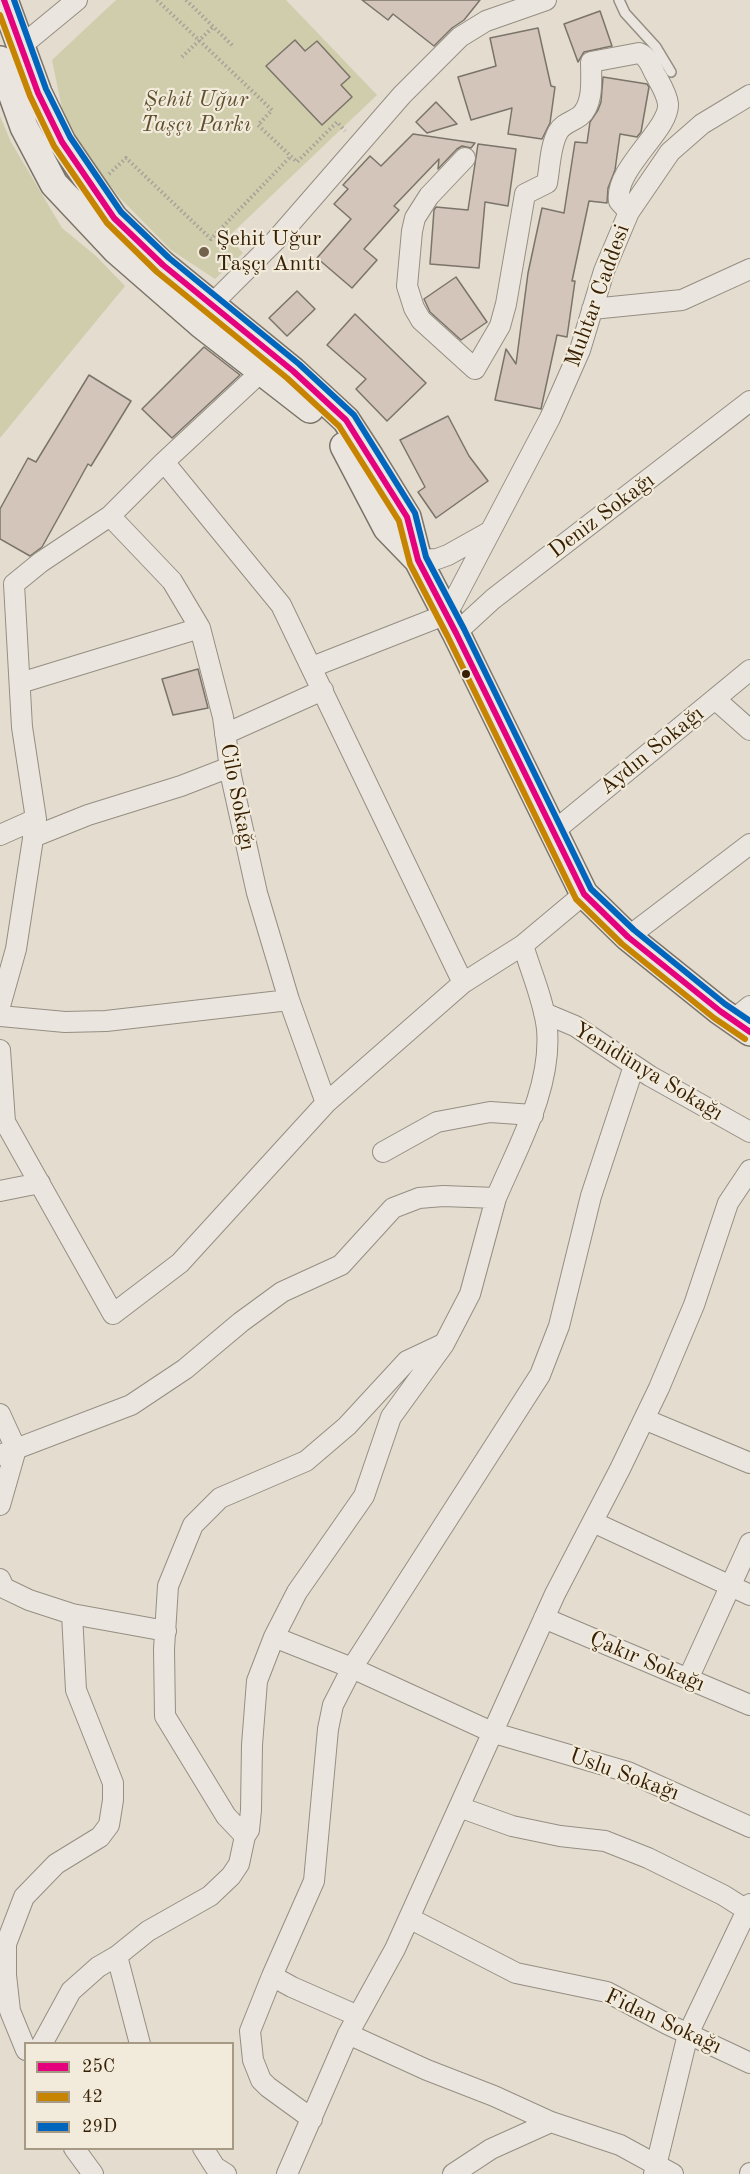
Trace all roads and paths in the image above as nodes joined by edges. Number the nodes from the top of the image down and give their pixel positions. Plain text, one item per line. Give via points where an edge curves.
1 (4, 0) edge
2 (77, 0) edge
3 (157, 0) edge
4 (186, 0) edge
5 (546, 0) edge
6 (619, 0) edge
7 (214, 26) junction
8 (199, 40) junction
9 (234, 47) dead end
10 (10, 53) edge
11 (182, 57) dead end
12 (671, 72) dead end
13 (748, 97) edge
14 (339, 139) dead end
15 (291, 156) junction
16 (465, 158) dead end
17 (94, 189) junction
18 (629, 212) junction
19 (750, 269) edge
20 (211, 305) junction
21 (592, 309) junction
22 (262, 371) junction
23 (750, 401) edge
24 (164, 462) junction
25 (110, 516) junction
26 (489, 532) junction
27 (418, 560) junction
28 (451, 624) junction
29 (200, 628) junction
30 (312, 667) junction
31 (750, 670) edge
32 (20, 683) junction
33 (323, 690) junction
34 (715, 699) junction
35 (750, 730) edge
36 (225, 734) junction
37 (230, 767) junction
38 (35, 828) junction
39 (553, 832) junction
40 (0, 835) edge
41 (750, 844) edge
42 (584, 894) junction
43 (628, 937) junction
44 (523, 945) junction
45 (463, 982) junction
46 (289, 1000) junction
47 (0, 1006) edge
48 (544, 1013) junction
49 (0, 1016) edge
50 (744, 1020) edge
51 (0, 1050) edge
52 (634, 1066) junction
53 (326, 1102) junction
54 (533, 1115) junction
55 (750, 1132) edge
56 (383, 1152) dead end
57 (750, 1170) edge
58 (40, 1183) junction
59 (0, 1191) edge
60 (496, 1198) junction
61 (444, 1344) junction
62 (0, 1414) edge
63 (644, 1419) junction
64 (8, 1452) edge
65 (750, 1463) edge
66 (0, 1505) edge
67 (592, 1522) junction
68 (750, 1543) edge
69 (0, 1579) edge
70 (729, 1585) junction
71 (750, 1594) edge
72 (72, 1614) junction
73 (544, 1618) junction
74 (166, 1631) junction
75 (274, 1637) junction
76 (352, 1668) junction
77 (688, 1679) junction
78 (750, 1705) edge
79 (494, 1733) junction
80 (459, 1807) junction
81 (750, 1827) edge
82 (244, 1836) junction
83 (749, 1909) edge
84 (409, 1918) junction
85 (117, 1956) junction
86 (272, 1976) junction
87 (358, 2016) junction
88 (348, 2034) junction
89 (688, 2034) junction
90 (43, 2042) edge
91 (140, 2042) edge
92 (24, 2045) edge
93 (750, 2063) edge
94 (312, 2119) junction
95 (551, 2122) junction
96 (75, 2150) edge
97 (204, 2150) edge
98 (661, 2171) edge
99 (93, 2174) edge
100 (226, 2174) edge
101 (287, 2174) edge
102 (453, 2174) edge

1 - 10 main road
2 - 10 street
3 - 8 path
4 - 7 path
5 - 20 street via 486,21 460,37 402,96 275,241
6 - 12 lane via 625,14 656,48
7 - 8 path
7 - 9 path
8 - 11 path
8 - 15 path via 272,110 258,125
10 - 17 main road
10 - 22 main road via 24,127 54,184 116,250
13 - 18 street, Muhtar Caddesi via 702,124 670,152
14 - 15 path via 345,132 337,122 297,162
15 - 17 path via 211,239 126,158
16 - 18 street via 429,196 415,218 407,286 421,320 475,369 500,326 525,194 547,183 558,132 586,107 591,62 639,53 647,58 668,104 665,118 619,188 621,206
17 - 20 main road via 114,219
18 - 21 street, Muhtar Caddesi
19 - 21 street via 682,300
20 - 27 main road via 346,420 407,517
21 - 26 street, Muhtar Caddesi via 580,350 550,418
22 - 24 street
22 - 27 main road via 304,402 344,445 387,528
23 - 28 street, Deniz Sokağı via 493,600
24 - 25 street
24 - 30 street via 281,606
25 - 29 street, Cilo Sokağı via 172,581
25 - 32 street via 14,584
26 - 27 street via 448,555
26 - 28 street, Muhtar Caddesi
27 - 28 main road
28 - 30 street
28 - 39 main road
29 - 32 street
29 - 36 street, Cilo Sokağı
30 - 33 street
31 - 34 street, Aydın Sokağı
32 - 38 street
33 - 36 street
33 - 45 street
34 - 35 street
34 - 39 street, Aydın Sokağı
36 - 37 street, Cilo Sokağı
37 - 38 street via 181,786
37 - 46 street, Cilo Sokağı via 257,893
38 - 40 street
38 - 47 street via 16,949
39 - 42 main road
41 - 43 street
42 - 43 main road
42 - 44 street
43 - 50 main road
44 - 45 street
44 - 48 street
45 - 53 street
46 - 49 street via 106,1021
46 - 53 street, Cilo Sokağı
48 - 52 street, Yenidünya Sokağı via 575,1026
48 - 54 street via 544,1074
51 - 58 street via 5,1122
52 - 55 street, Yenidünya Sokağı
52 - 76 street via 591,1196 559,1326 540,1375
53 - 58 street via 180,1263 113,1314
54 - 56 street via 490,1112 437,1122
54 - 60 street
57 - 63 street via 728,1203 694,1305
58 - 59 street
60 - 61 street via 470,1294
60 - 64 street via 419,1198 393,1208 341,1265 282,1292 185,1369 130,1405
61 - 74 street via 407,1362 347,1426 306,1461 220,1498 193,1526 168,1586
61 - 75 street via 391,1417 363,1496 297,1592
62 - 64 street
63 - 65 street
63 - 67 street
64 - 66 street
67 - 70 street
67 - 73 street
68 - 70 street
69 - 72 street via 4,1588
70 - 71 street
70 - 77 street
72 - 74 street
72 - 92 street via 76,1690 113,1784 113,1800 109,1825 100,1837 56,1864 24,1897 6,1944 10,2011
73 - 77 street, Çakır Sokağı
73 - 79 street
74 - 82 street via 165,1716 226,1816
75 - 76 street, Uslu Sokağı
75 - 82 street via 257,1681 252,1810 249,1830
76 - 79 street, Uslu Sokağı
76 - 86 street via 333,1705 328,1729 314,1881
77 - 78 street, Çakır Sokağı
79 - 80 street
79 - 81 street, Uslu Sokağı via 628,1772
80 - 83 street via 512,1826 605,1841
80 - 84 street
82 - 85 street via 239,1864 210,1896 147,1931
83 - 89 street
84 - 87 street
84 - 89 street, Fidan Sokağı via 516,1973 607,1992
85 - 90 street via 71,1991
85 - 91 street
86 - 87 street
86 - 94 street via 250,2031 253,2060 261,2080
87 - 88 street
88 - 94 street
88 - 95 street
89 - 93 street, Fidan Sokağı
89 - 98 street
94 - 101 street
95 - 98 street via 620,2145
95 - 102 street via 490,2149
96 - 99 street
97 - 100 street via 215,2167

